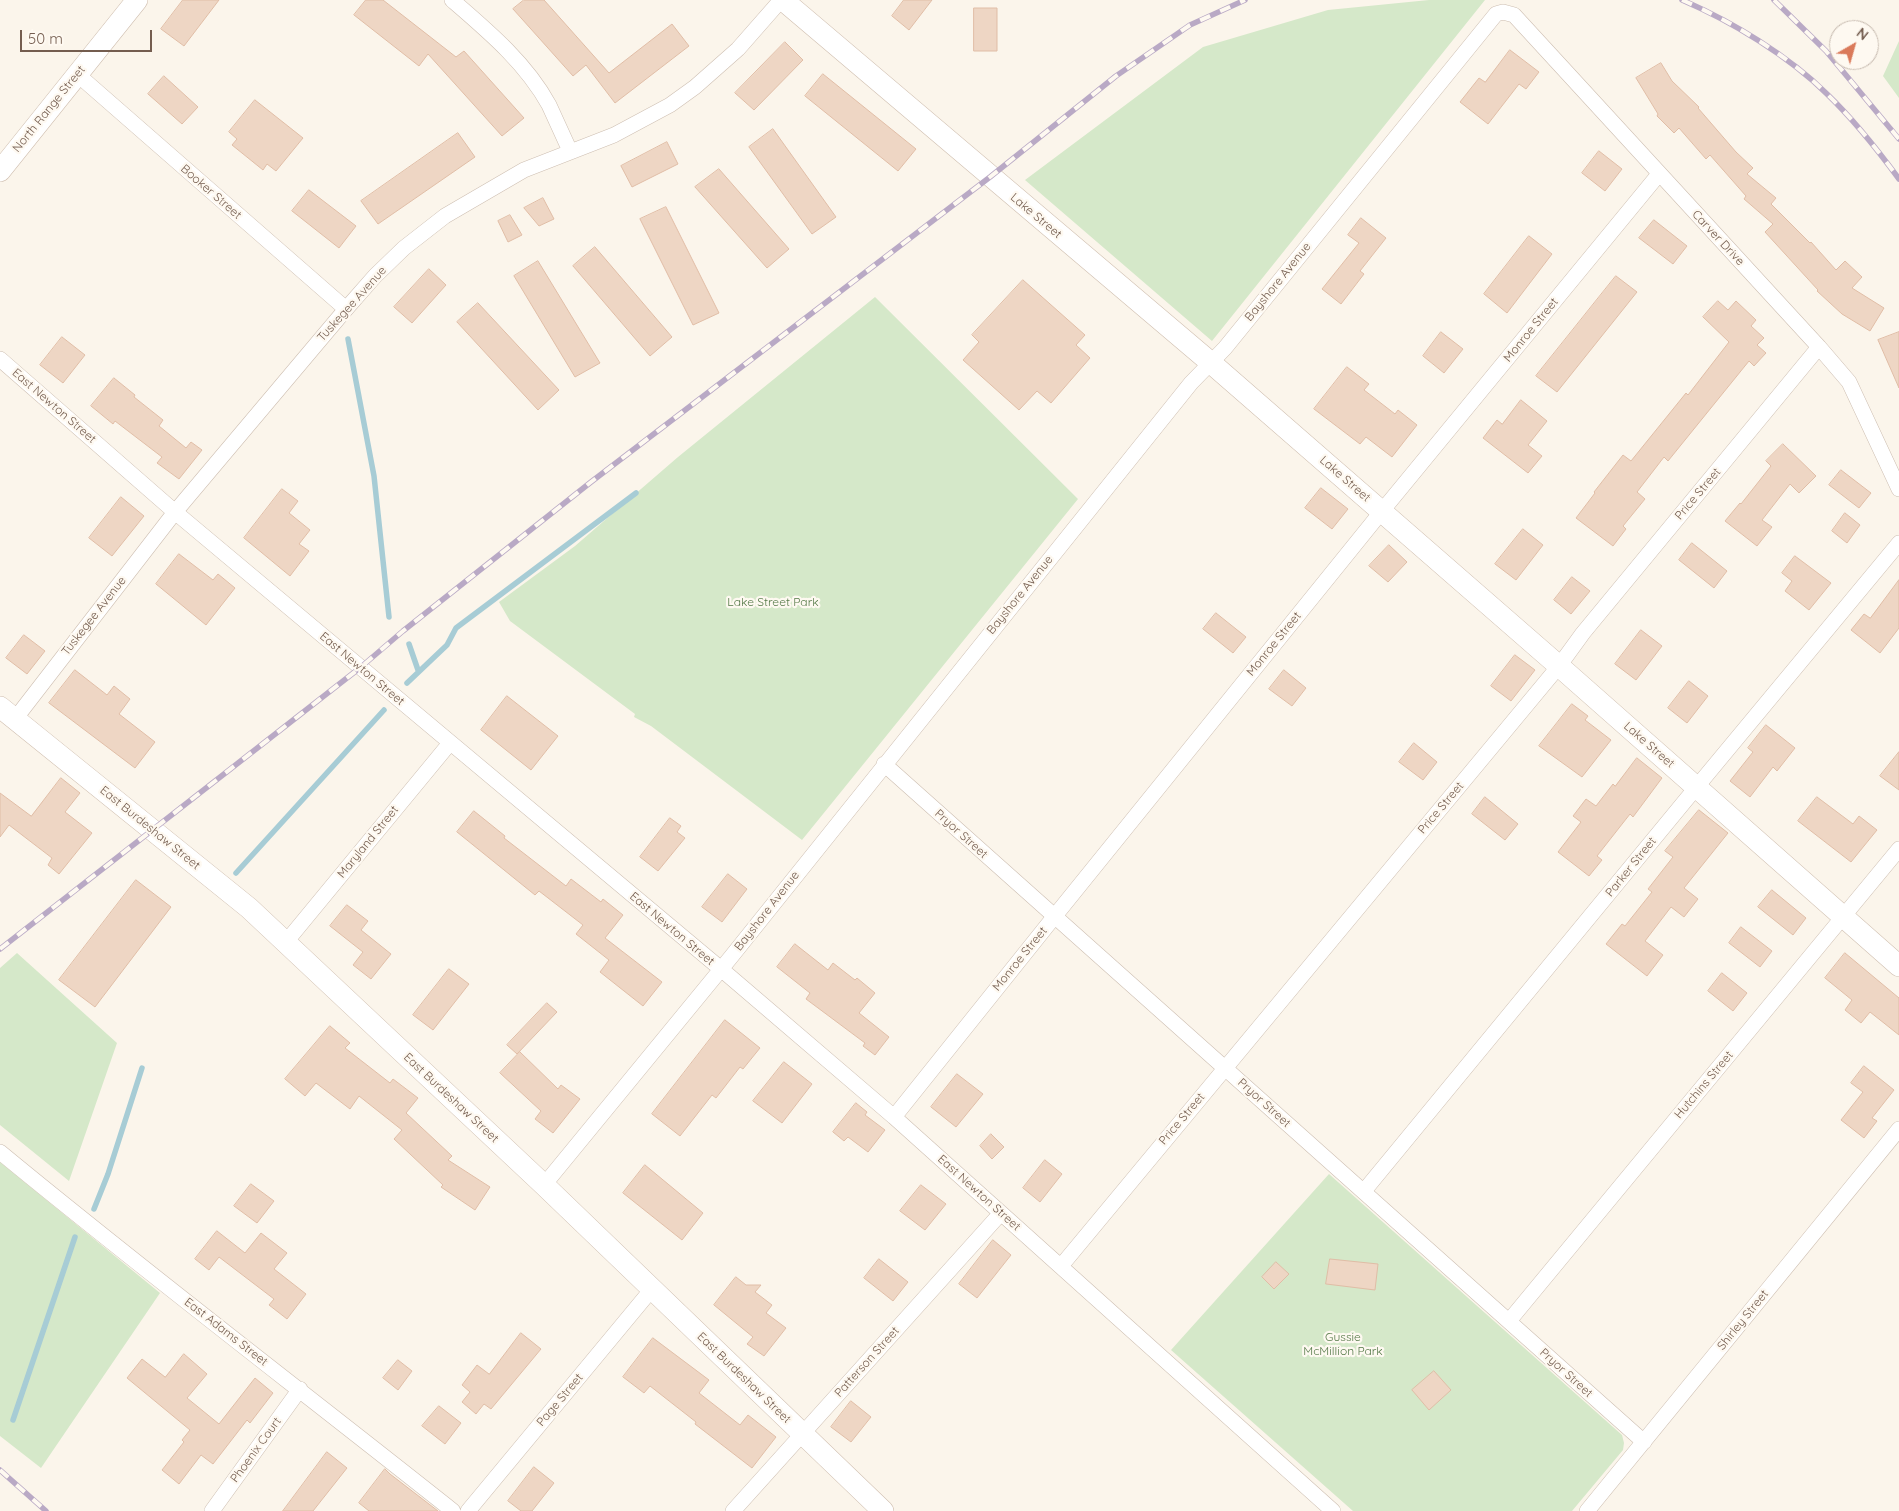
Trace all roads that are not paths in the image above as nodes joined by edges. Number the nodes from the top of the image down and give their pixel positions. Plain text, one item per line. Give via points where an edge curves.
1 (137, 0) edge
2 (452, 0) edge
3 (782, 0) edge
4 (1503, 12) joint
5 (77, 74) junction
6 (570, 151) junction
7 (0, 171) edge
8 (1659, 174) junction
9 (346, 309) junction
10 (1819, 347) junction
11 (0, 359) edge
12 (1210, 362) junction
13 (1899, 489) edge
14 (1382, 511) junction
15 (175, 512) junction
16 (1899, 544) edge
17 (1559, 666) junction
18 (7, 713) edge
19 (450, 743) junction
20 (884, 764) junction
21 (1696, 787) junction
22 (1899, 849) edge
23 (1054, 916) junction
24 (1843, 918) junction
25 (286, 942) junction
26 (1899, 966) edge
27 (721, 969) junction
28 (1225, 1068) junction
29 (894, 1117) junction
30 (1899, 1129) edge
31 (0, 1152) edge
32 (544, 1185) junction
33 (1364, 1191) junction
34 (1001, 1213) junction
35 (1061, 1266) junction
36 (652, 1289) junction
37 (1509, 1321) junction
38 (300, 1388) junction
39 (803, 1434) junction
40 (1644, 1442) junction
41 (212, 1511) edge
42 (453, 1511) edge
43 (468, 1511) edge
44 (733, 1511) edge
45 (883, 1511) edge
46 (1333, 1511) edge
47 (1587, 1511) edge

1 - 5 street, North Range Street
2 - 6 street via 489,31 525,71 548,104
3 - 6 street, Tuskegee Avenue via 738,49 670,105 614,135
3 - 12 street, Lake Street
4 - 8 street, Carver Drive via 1514,15
4 - 12 street, Bayshore Avenue via 1493,17
5 - 7 street, North Range Street
5 - 9 street, Booker Street
6 - 9 street, Tuskegee Avenue via 524,170 445,216 404,248
8 - 10 street, Carver Drive
8 - 14 street, Monroe Street
9 - 15 street, Tuskegee Avenue
10 - 13 street, Carver Drive via 1849,382
10 - 17 street, Price Street
11 - 15 street, East Newton Street
12 - 14 street, Lake Street
12 - 20 street, Bayshore Avenue
14 - 17 street, Lake Street
14 - 23 street, Monroe Street
15 - 18 street, Tuskegee Avenue
15 - 19 street, East Newton Street
16 - 21 street, Parker Street
17 - 21 street, Lake Street
17 - 28 street, Price Street
18 - 25 street, East Burdeshaw Street via 249,908
19 - 25 street, Maryland Street
19 - 27 street, East Newton Street
20 - 23 street, Pryor Street
20 - 27 street, Bayshore Avenue
21 - 24 street, Lake Street
21 - 33 street, Parker Street
22 - 24 street, Hutchins Street
23 - 28 street, Pryor Street
23 - 29 street, Monroe Street
24 - 26 street, Lake Street
24 - 37 street, Hutchins Street
25 - 32 street, East Burdeshaw Street
27 - 29 street, East Newton Street
27 - 32 street, Bayshore Avenue
28 - 33 street, Pryor Street
28 - 35 street, Price Street
29 - 34 street, East Newton Street
30 - 40 street, Shirley Street
31 - 38 street, East Adams Street
32 - 36 street, East Burdeshaw Street
33 - 37 street, Pryor Street
34 - 35 street, East Newton Street
34 - 39 street, Patterson Street
35 - 46 street, East Newton Street
36 - 39 street, East Burdeshaw Street
36 - 43 street, Page Street
37 - 40 street, Pryor Street
38 - 41 street, Phoenix Court
38 - 42 street, East Adams Street
39 - 44 street, Patterson Street
39 - 45 street, East Burdeshaw Street
40 - 47 street, Shirley Street

